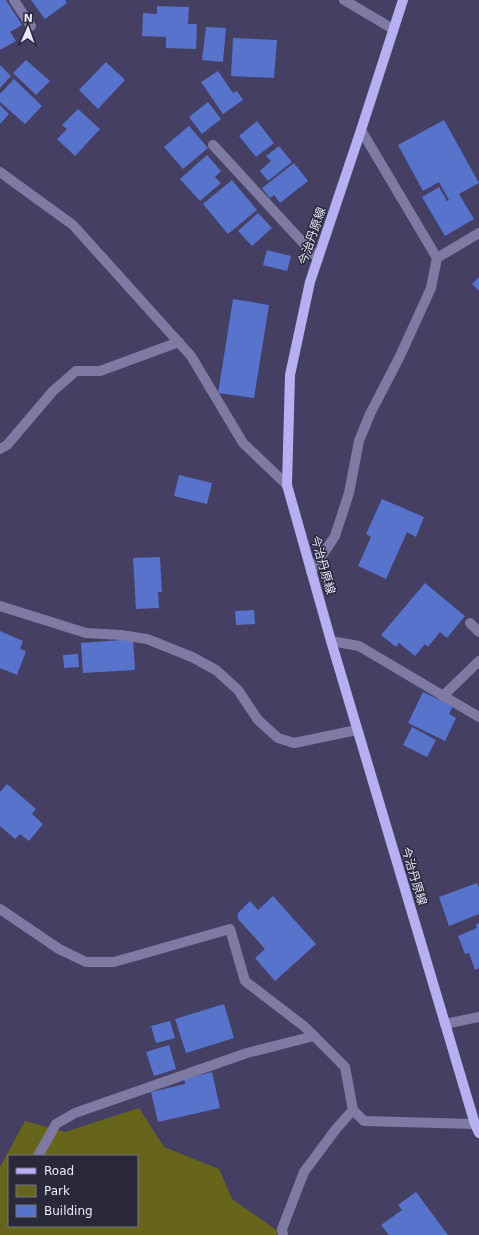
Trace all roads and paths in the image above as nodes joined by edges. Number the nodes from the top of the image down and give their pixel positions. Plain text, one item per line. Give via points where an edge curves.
1 (14, 0) edge
2 (344, 0) edge
3 (403, 0) edge
4 (31, 26) dead end
5 (393, 29) junction
6 (362, 130) junction
7 (213, 145) dead end
8 (0, 172) edge
9 (479, 233) edge
10 (437, 258) junction
11 (318, 259) junction
12 (179, 342) junction
13 (0, 449) edge
14 (287, 485) junction
15 (312, 572) junction
16 (0, 606) edge
17 (470, 624) dead end
18 (479, 632) edge
19 (331, 641) junction
20 (479, 661) edge
21 (443, 696) junction
22 (479, 717) edge
23 (357, 730) junction
24 (0, 909) edge
25 (479, 1017) edge
26 (445, 1024) junction
27 (314, 1036) junction
28 (354, 1110) junction
29 (477, 1128) edge
30 (39, 1155) edge
31 (283, 1235) edge

1 - 4 street
2 - 5 street
3 - 5 main road, 今治丹原線
5 - 6 main road, 今治丹原線
6 - 10 street
6 - 11 main road, 今治丹原線
7 - 11 street
8 - 12 street via 73,225
9 - 10 street
10 - 15 street via 431,288 359,441 349,493 336,536
11 - 14 main road, 今治丹原線 via 310,282 290,375
12 - 13 street via 100,371 76,371 53,391 7,445
12 - 14 street via 191,356 243,443
14 - 15 main road, 今治丹原線
15 - 19 main road, 今治丹原線
16 - 23 street via 86,633 147,639 192,657 216,670 238,690 258,720 278,738 294,743
17 - 18 street
19 - 21 street via 359,646
19 - 23 main road, 今治丹原線
20 - 21 street
21 - 22 street
23 - 26 main road, 今治丹原線
24 - 27 street via 59,949 86,962 114,962 230,929 245,981
25 - 26 street
26 - 29 main road, 今治丹原線
27 - 28 street via 346,1067
27 - 30 street via 247,1053 75,1113 56,1124
28 - 29 street via 364,1121
28 - 31 street via 336,1129 304,1172 282,1229

